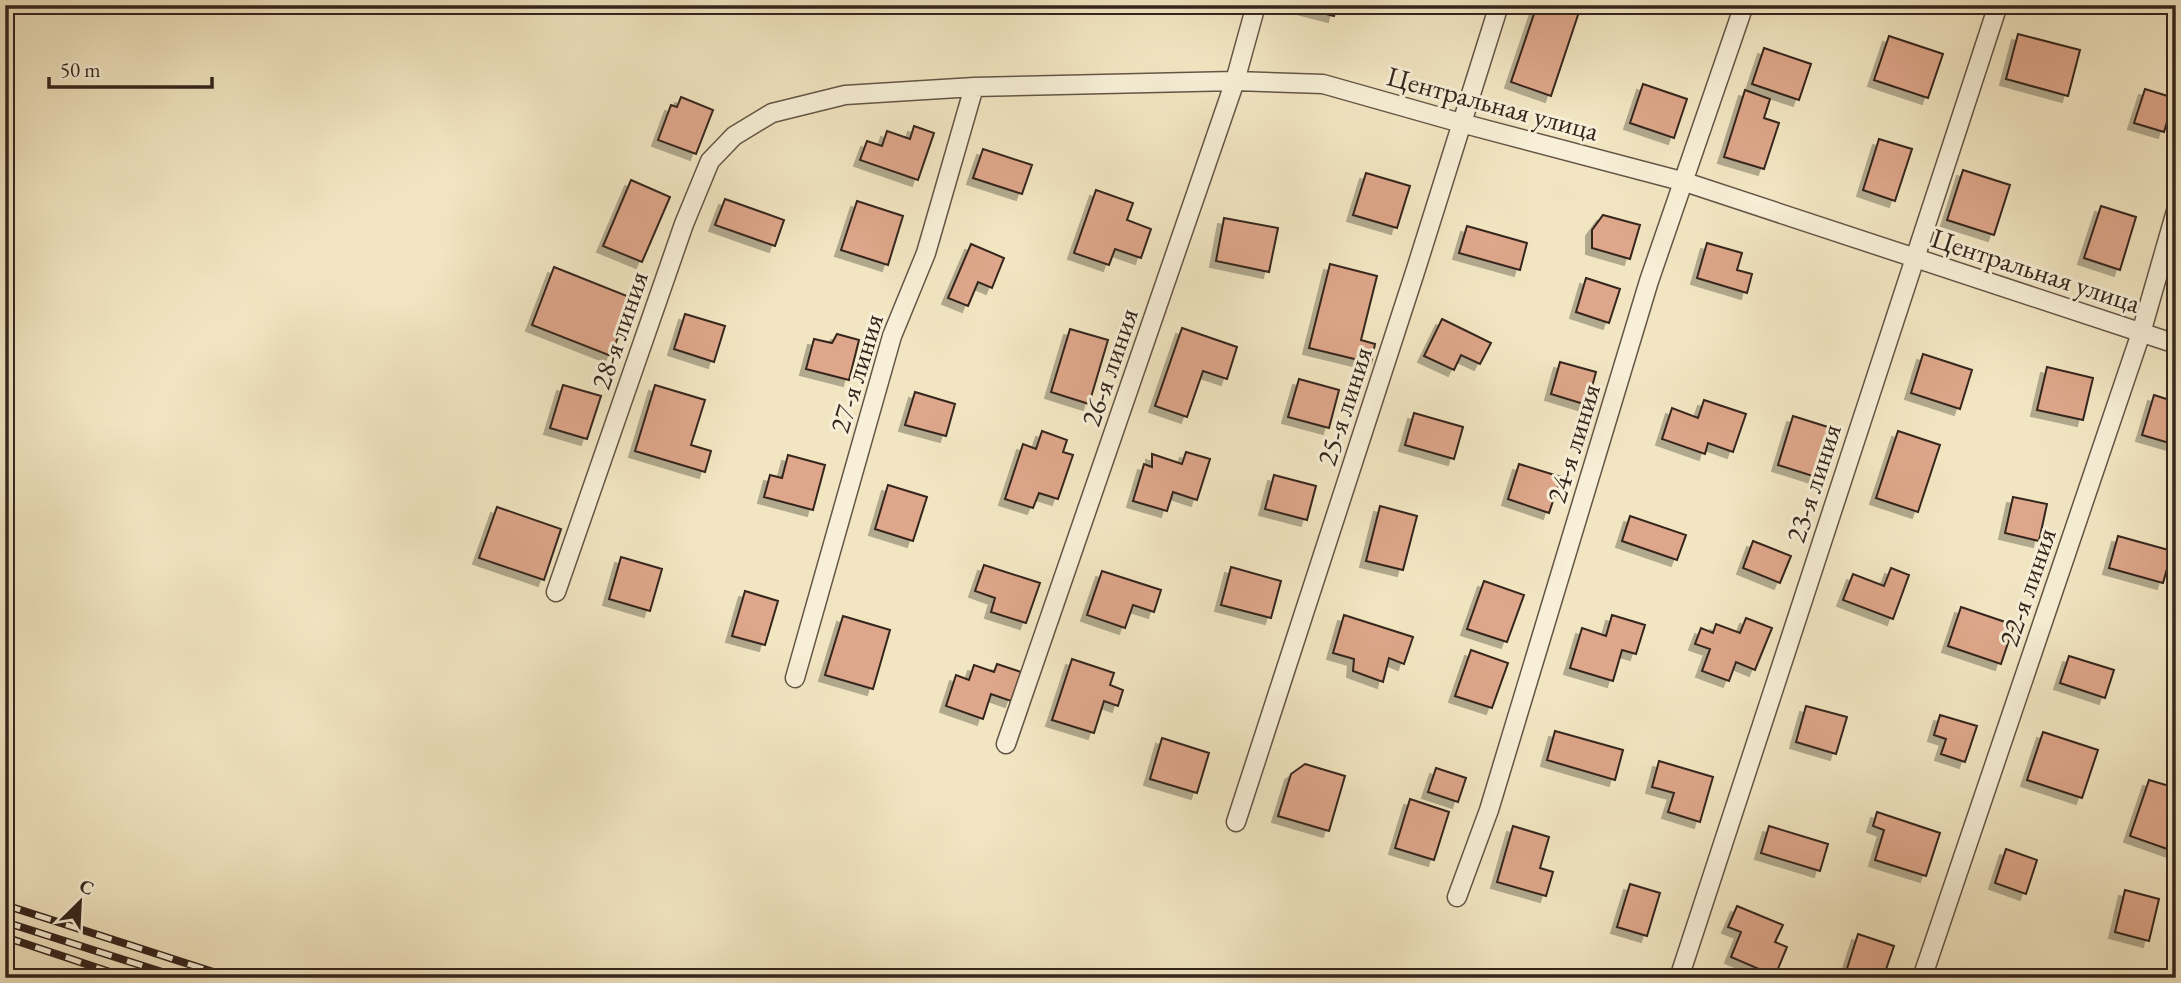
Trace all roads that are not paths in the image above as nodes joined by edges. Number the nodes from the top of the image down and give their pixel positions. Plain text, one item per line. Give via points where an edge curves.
1 (1256, 5) edge
2 (1499, 5) edge
3 (1744, 5) edge
4 (1998, 5) edge
5 (1235, 81) junction
6 (974, 87) junction
7 (772, 113) joint
8 (1461, 123) junction
9 (1685, 182) junction
10 (2176, 211) edge
11 (1915, 258) junction
12 (2141, 333) junction
13 (2176, 344) edge
14 (556, 593) dead end
15 (795, 678) dead end
16 (1006, 744) dead end
17 (1236, 822) dead end
18 (1457, 897) dead end
19 (1679, 978) edge
20 (1922, 978) edge

1 - 5 street, 26-я линия
2 - 8 street, 25-я линия
3 - 9 street, 24-я линия
4 - 11 street, 23-я линия
5 - 6 street, Центральная улица
5 - 8 street, Центральная улица via 1323,84
5 - 16 street, 26-я линия
6 - 7 street, Центральная улица via 845,95
6 - 15 street, 27-я линия via 926,253 892,335
7 - 14 street, 28-я линия via 734,136 710,161
8 - 9 street, Центральная улица
8 - 17 street, 25-я линия
9 - 11 street, Центральная улица
9 - 18 street, 24-я линия via 1649,281 1489,810
10 - 12 street, 22-я линия
11 - 12 street, Центральная улица
11 - 19 street, 23-я линия
12 - 13 street, Центральная улица
12 - 20 street, 22-я линия

